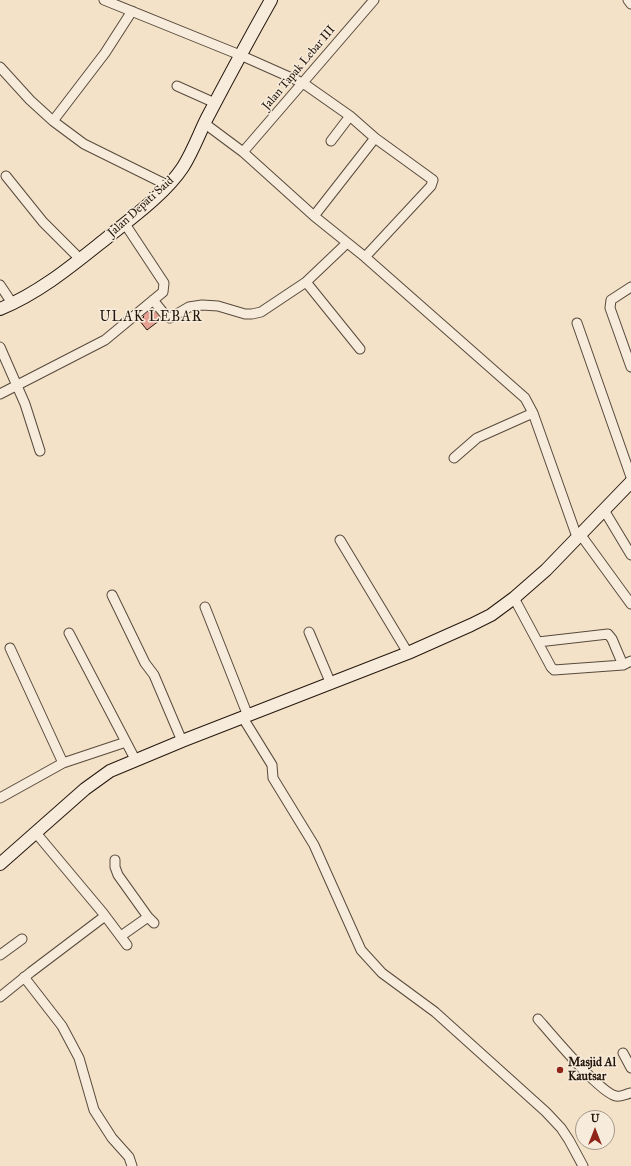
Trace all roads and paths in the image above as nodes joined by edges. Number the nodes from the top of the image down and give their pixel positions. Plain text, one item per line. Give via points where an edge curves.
1 (105, 0) edge
2 (271, 0) edge
3 (374, 0) edge
4 (132, 11) junction
5 (240, 54) junction
6 (0, 67) edge
7 (303, 83) junction
8 (177, 86) dead end
9 (215, 103) junction
10 (350, 116) junction
11 (53, 121) junction
12 (204, 124) junction
13 (375, 138) junction
14 (331, 141) dead end
15 (243, 152) junction
16 (6, 176) dead end
17 (169, 186) junction
18 (314, 216) junction
19 (124, 224) junction
20 (347, 243) junction
21 (365, 257) junction
22 (80, 259) junction
23 (306, 282) junction
24 (0, 284) edge
25 (631, 287) edge
26 (154, 300) junction
27 (12, 303) junction
28 (0, 308) edge
29 (577, 323) dead end
30 (0, 347) edge
31 (360, 349) dead end
32 (631, 367) edge
33 (16, 386) junction
34 (0, 394) edge
35 (533, 413) junction
36 (40, 451) dead end
37 (454, 458) dead end
38 (630, 483) edge
39 (604, 510) junction
40 (579, 535) junction
41 (340, 540) dead end
42 (631, 555) edge
43 (112, 595) dead end
44 (514, 598) junction
45 (631, 604) edge
46 (204, 607) dead end
47 (309, 632) dead end
48 (70, 634) dead end
49 (538, 642) junction
50 (10, 648) dead end
51 (408, 653) junction
52 (627, 663) edge
53 (331, 684) junction
54 (246, 717) junction
55 (182, 741) junction
56 (126, 742) junction
57 (136, 761) junction
58 (64, 763) junction
59 (0, 798) edge
60 (36, 833) junction
61 (115, 860) dead end
62 (0, 864) edge
63 (105, 916) junction
64 (121, 936) junction
65 (22, 939) dead end
66 (127, 945) dead end
67 (0, 955) edge
68 (24, 977) junction
69 (0, 997) edge
70 (538, 1020) dead end
71 (623, 1053) dead end
72 (631, 1068) edge
73 (631, 1093) edge
74 (132, 1166) edge
75 (583, 1166) edge

1 - 4 street
2 - 5 street, Jalan Depati Said
3 - 7 street, Jalan Tapak Lebar III
4 - 5 street
4 - 11 street via 105,53
5 - 7 street
5 - 9 street, Jalan Depati Said
6 - 11 street
7 - 10 street
7 - 15 street, Jalan Tapak Lebar III
8 - 9 street
9 - 12 street, Jalan Depati Said
10 - 13 street
10 - 14 street
11 - 17 street via 84,144
12 - 15 street
12 - 17 street, Jalan Depati Said via 194,148
13 - 18 street
13 - 21 street via 433,183
15 - 18 street
16 - 22 street via 43,222
17 - 19 street, Jalan Depati Said
18 - 20 street
19 - 22 street, Jalan Depati Said
19 - 26 street via 164,283 163,292
20 - 21 street
20 - 23 street
21 - 35 street via 518,391
22 - 27 street, Jalan Depati Said via 55,279
23 - 26 street via 260,312 252,314 202,305 189,307 170,318
23 - 31 street
24 - 27 street
25 - 32 street via 611,300 610,308
26 - 33 street via 105,340
27 - 28 street, Jalan Depati Said
29 - 38 street
30 - 33 street
33 - 34 street
33 - 36 street via 25,404
35 - 37 street via 477,438
35 - 40 street
38 - 39 street
39 - 40 street
39 - 42 street
40 - 44 street via 546,570
40 - 45 street
41 - 51 street
43 - 55 street via 145,663 154,675
44 - 49 street
44 - 51 street via 481,620
46 - 54 street
47 - 53 street
48 - 56 street
49 - 52 street via 608,634
49 - 52 street via 554,670
50 - 58 street
51 - 53 street
53 - 54 street
54 - 55 street
54 - 75 street via 272,765 273,778 314,845 361,950 382,973 435,1012 546,1112 569,1140
55 - 57 street
56 - 57 street
56 - 58 street
57 - 60 street via 98,779
58 - 59 street
60 - 62 street
60 - 63 street
61 - 64 street via 118,875 151,920
63 - 64 street
63 - 68 street
64 - 66 street
65 - 67 street
68 - 69 street
68 - 74 street via 62,1026 78,1058 94,1110 112,1138 129,1157
70 - 73 street via 586,1074 607,1092 617,1096
71 - 72 street

